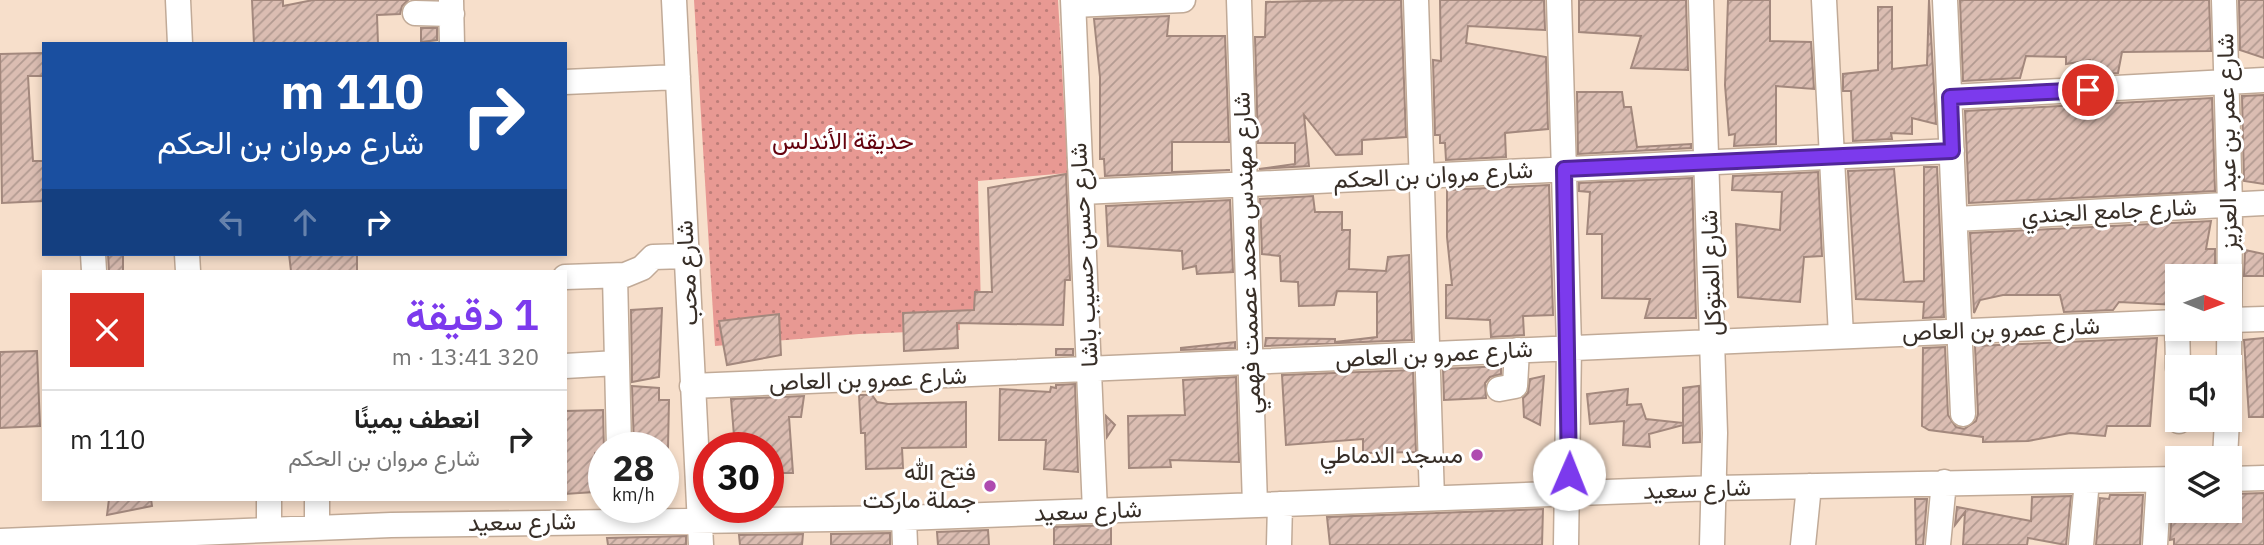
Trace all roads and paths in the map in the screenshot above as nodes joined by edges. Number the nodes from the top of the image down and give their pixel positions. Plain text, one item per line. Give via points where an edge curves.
1 (178, 0) edge
2 (674, 0) edge
3 (1183, 0) edge
4 (1239, 0) edge
5 (1416, 0) edge
6 (1559, 0) edge
7 (1701, 0) edge
8 (1824, 0) edge
9 (1945, 0) edge
10 (2224, 0) edge
11 (1074, 2) edge
12 (451, 7) edge
13 (415, 13) dead end
14 (180, 42) edge
15 (452, 42) edge
16 (678, 77) junction
17 (2264, 80) edge
18 (567, 82) edge
19 (2227, 82) junction
20 (1950, 97) junction
21 (1952, 151) junction
22 (1832, 156) junction
23 (1707, 162) junction
24 (1564, 169) junction
25 (1421, 176) junction
26 (1245, 184) junction
27 (1082, 192) junction
28 (2264, 203) edge
29 (2230, 204) junction
30 (1955, 219) junction
31 (686, 256) junction
32 (2230, 264) edge
33 (615, 275) junction
34 (567, 277) edge
35 (2264, 319) edge
36 (2242, 320) edge
37 (2165, 322) edge
38 (1959, 331) junction
39 (1841, 336) junction
40 (1713, 341) junction
41 (1569, 346) junction
42 (1517, 350) junction
43 (1427, 356) junction
44 (617, 363) junction
45 (1251, 364) junction
46 (567, 366) edge
47 (1089, 370) junction
48 (692, 386) junction
49 (1499, 389) dead end
50 (1963, 414) dead end
51 (619, 432) edge
52 (695, 432) edge
53 (2264, 478) edge
54 (2242, 479) edge
55 (2165, 480) edge
56 (2087, 481) junction
57 (1944, 482) junction
58 (1809, 486) junction
59 (1715, 488) junction
60 (1568, 494) junction
61 (2165, 495) edge
62 (1432, 499) junction
63 (268, 501) edge
64 (317, 501) edge
65 (1280, 504) junction
66 (1255, 505) junction
67 (1096, 511) junction
68 (904, 518) junction
69 (784, 519) edge
70 (693, 520) edge
71 (700, 523) edge
72 (269, 530) junction
73 (313, 533) edge
74 (518, 533) edge
75 (390, 535) edge
76 (0, 541) edge
77 (83, 542) edge
78 (701, 545) edge
79 (905, 545) edge
80 (1279, 545) edge
81 (1566, 545) edge
82 (1712, 545) edge
83 (1803, 545) edge
84 (1938, 545) edge
85 (2081, 545) edge
86 (2155, 545) edge

1 - 14 street
2 - 16 street, شارع محب
3 - 11 street
4 - 26 street, شارع مهندس محمد عصمت فهمي
5 - 25 street
6 - 24 street
7 - 23 street, شارع المتوكل
8 - 22 street
9 - 20 street
10 - 19 street, شارع عمر بن عبد العزيز
11 - 27 street, شارع حسن حسيب باشا
12 - 13 street
12 - 15 street
16 - 18 street
16 - 31 street, شارع محب
17 - 19 street
19 - 20 street
19 - 29 street, شارع عمر بن عبد العزيز
20 - 21 street
21 - 22 street, شارع مروان بن الحكم
21 - 30 street
22 - 23 street, شارع مروان بن الحكم
22 - 39 street
23 - 24 street, شارع مروان بن الحكم
23 - 40 street, شارع المتوكل
24 - 25 street, شارع مروان بن الحكم
24 - 41 street
25 - 26 street, شارع مروان بن الحكم
25 - 43 street
26 - 27 street, شارع مروان بن الحكم
26 - 45 street, شارع مهندس محمد عصمت فهمي
27 - 47 street, شارع حسن حسيب باشا
28 - 29 street, شارع جامع الجندي
29 - 30 street, شارع جامع الجندي
29 - 32 street, شارع عمر بن عبد العزيز
30 - 38 street
31 - 33 street via 653,257 634,273
31 - 48 street, شارع محب
33 - 34 street
33 - 44 street
35 - 36 street
37 - 38 street, شارع عمرو بن العاص
38 - 39 street, شارع عمرو بن العاص
38 - 50 street
39 - 40 street, شارع عمرو بن العاص
40 - 41 street, شارع عمرو بن العاص
40 - 59 street, شارع المتوكل
41 - 42 street, شارع عمرو بن العاص
41 - 60 street
42 - 43 street, شارع عمرو بن العاص
42 - 49 street via 1515,386
43 - 45 street, شارع عمرو بن العاص
43 - 62 street
44 - 46 street
44 - 51 street
45 - 47 street, شارع عمرو بن العاص
45 - 66 street, شارع مهندس محمد عصمت فهمي
47 - 48 street, شارع عمرو بن العاص
47 - 67 street, شارع حسن حسيب باشا
48 - 52 street, شارع محب
53 - 54 street
55 - 56 street, شارع سعيد
56 - 57 street, شارع سعيد
56 - 85 street
57 - 58 street, شارع سعيد
57 - 84 street
58 - 59 street, شارع سعيد
58 - 83 street
59 - 60 street, شارع سعيد
59 - 82 street, شارع المتوكل
60 - 62 street, شارع سعيد
60 - 81 street
61 - 86 street
62 - 65 street, شارع سعيد
63 - 72 street
64 - 73 street
65 - 66 street, شارع سعيد
65 - 80 street
66 - 67 street, شارع سعيد
67 - 68 street, شارع سعيد
68 - 69 street, شارع سعيد
68 - 79 street
70 - 74 street, شارع سعيد
71 - 78 street, شارع محب
72 - 73 street, شارع سعيد
72 - 77 street, شارع سعيد
73 - 75 street, شارع سعيد
74 - 75 street, شارع سعيد
76 - 77 street, شارع سعيد

